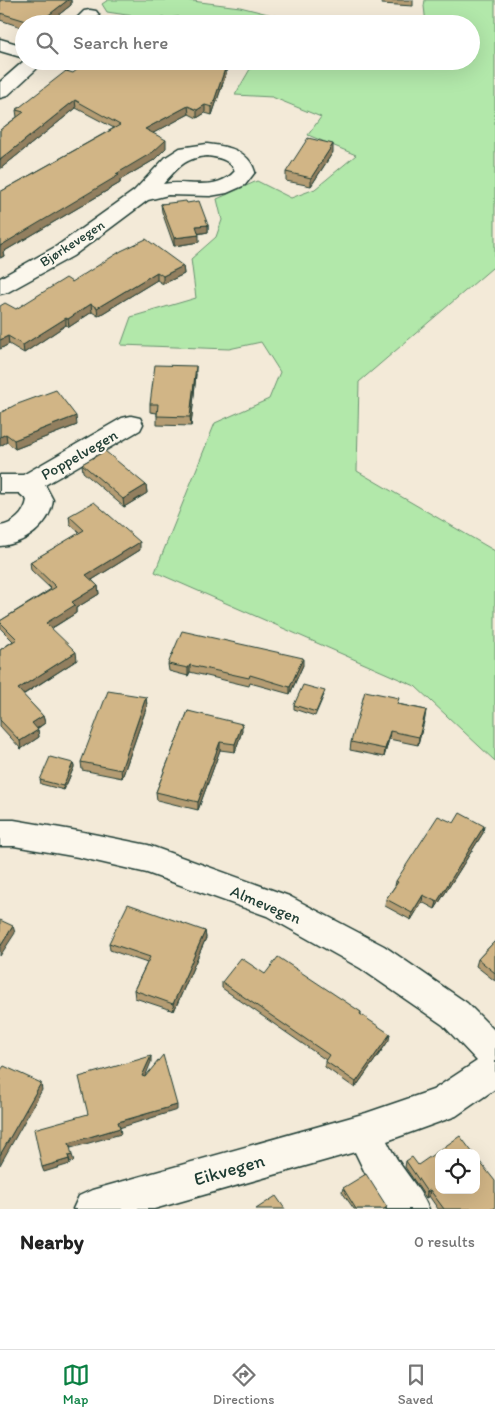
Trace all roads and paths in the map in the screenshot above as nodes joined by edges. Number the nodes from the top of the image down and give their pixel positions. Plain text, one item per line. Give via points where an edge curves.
1 (0, 45) edge
2 (15, 49) edge
3 (26, 70) edge
4 (0, 92) edge
5 (142, 195) dead end
6 (0, 287) edge
7 (131, 424) dead end
8 (0, 484) edge
9 (26, 484) junction
10 (1, 540) edge
11 (0, 833) edge
12 (495, 1055) edge
13 (495, 1069) edge
14 (366, 1131) junction
15 (92, 1209) edge
16 (410, 1209) edge

1 - 2 street
3 - 4 street
5 - 6 street, Bjørkevegen via 65,251
7 - 9 street, Poppelvegen
8 - 9 street, Poppelvegen
9 - 10 street, Poppelvegen via 40,498 40,507 31,519
11 - 12 street, Almevegen via 148,859 278,906 372,958 454,1014
13 - 14 street, Eikvegen via 443,1104
14 - 15 street, Eikvegen
14 - 16 street via 383,1173

